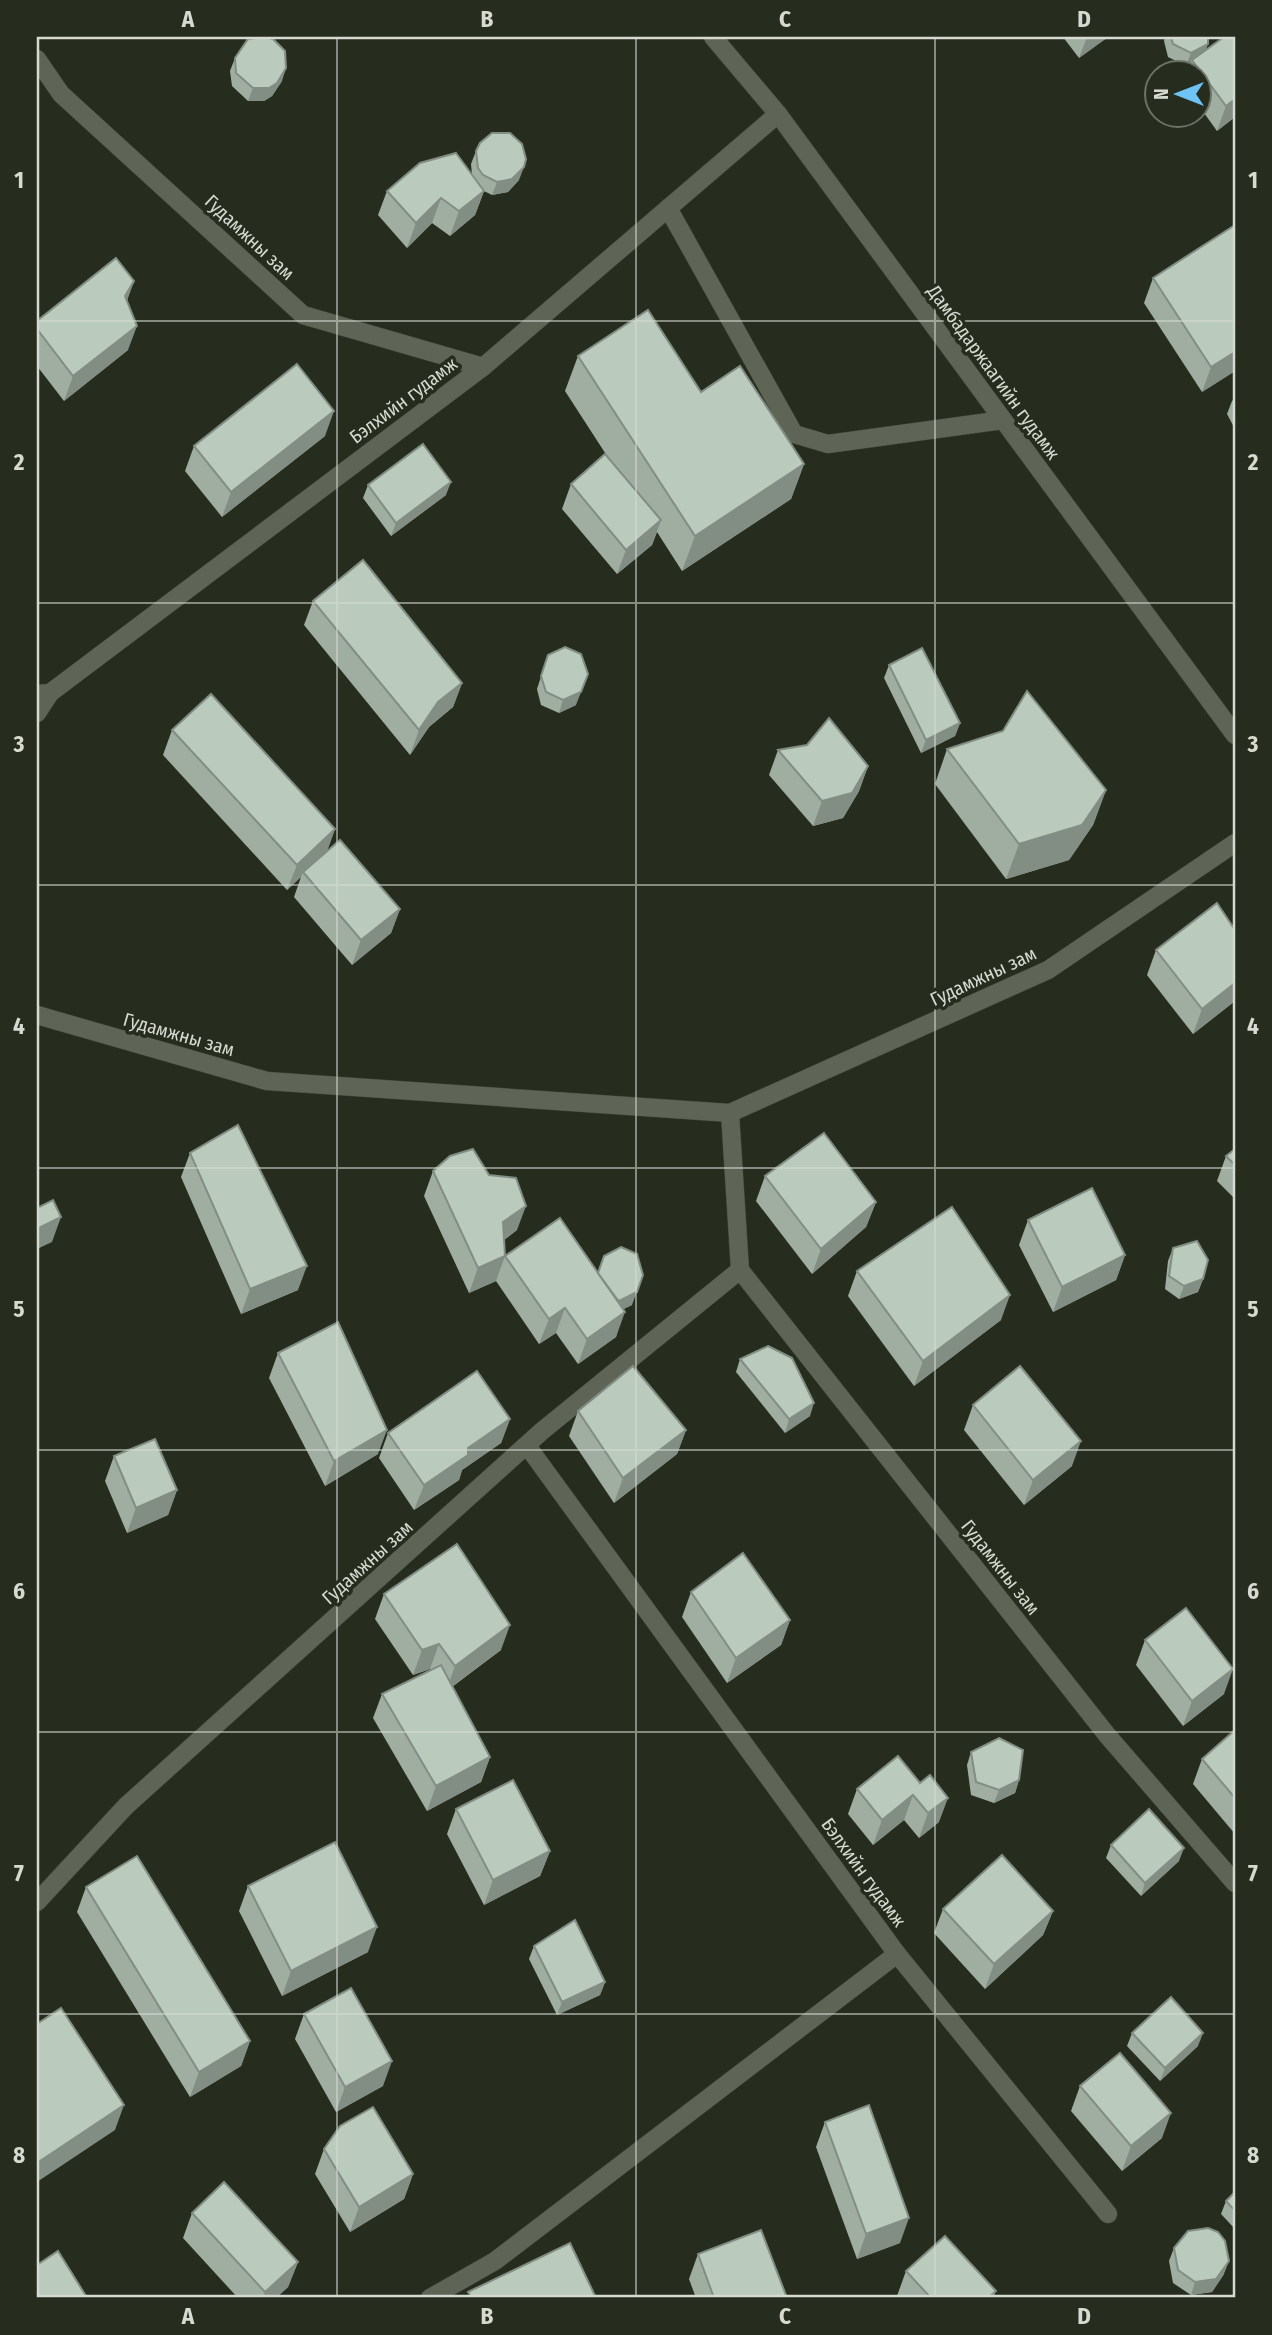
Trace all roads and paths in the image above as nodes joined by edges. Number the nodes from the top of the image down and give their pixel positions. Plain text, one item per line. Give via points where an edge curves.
1 (713, 37) edge
2 (37, 59) edge
3 (778, 114) junction
4 (668, 208) junction
5 (483, 367) junction
6 (1003, 419) junction
7 (43, 694) edge
8 (37, 713) edge
9 (1235, 736) edge
10 (1235, 843) edge
11 (37, 1015) edge
12 (730, 1113) junction
13 (740, 1270) junction
14 (528, 1447) junction
15 (1235, 1883) edge
16 (37, 1902) edge
17 (897, 1954) junction
18 (1108, 2214) dead end
19 (429, 2298) edge

1 - 3 street, Дамбадаржаагийн гудамж
2 - 5 street, Гудамжны зам via 61,94 303,315
3 - 4 street, Бэлхийн гудамж
3 - 6 street, Дамбадаржаагийн гудамж
4 - 5 street, Бэлхийн гудамж
4 - 6 street via 794,434 828,444
5 - 7 street, Бэлхийн гудамж
6 - 9 street, Дамбадаржаагийн гудамж
7 - 8 street
10 - 12 street, Гудамжны зам via 1048,970
11 - 12 street, Гудамжны зам via 267,1081
12 - 13 street
13 - 14 street, Гудамжны зам
13 - 15 street, Гудамжны зам via 1107,1735
14 - 16 street, Гудамжны зам via 126,1806
14 - 17 street, Бэлхийн гудамж
17 - 18 street
17 - 19 street, Бэлхийн гудамж via 495,2261

